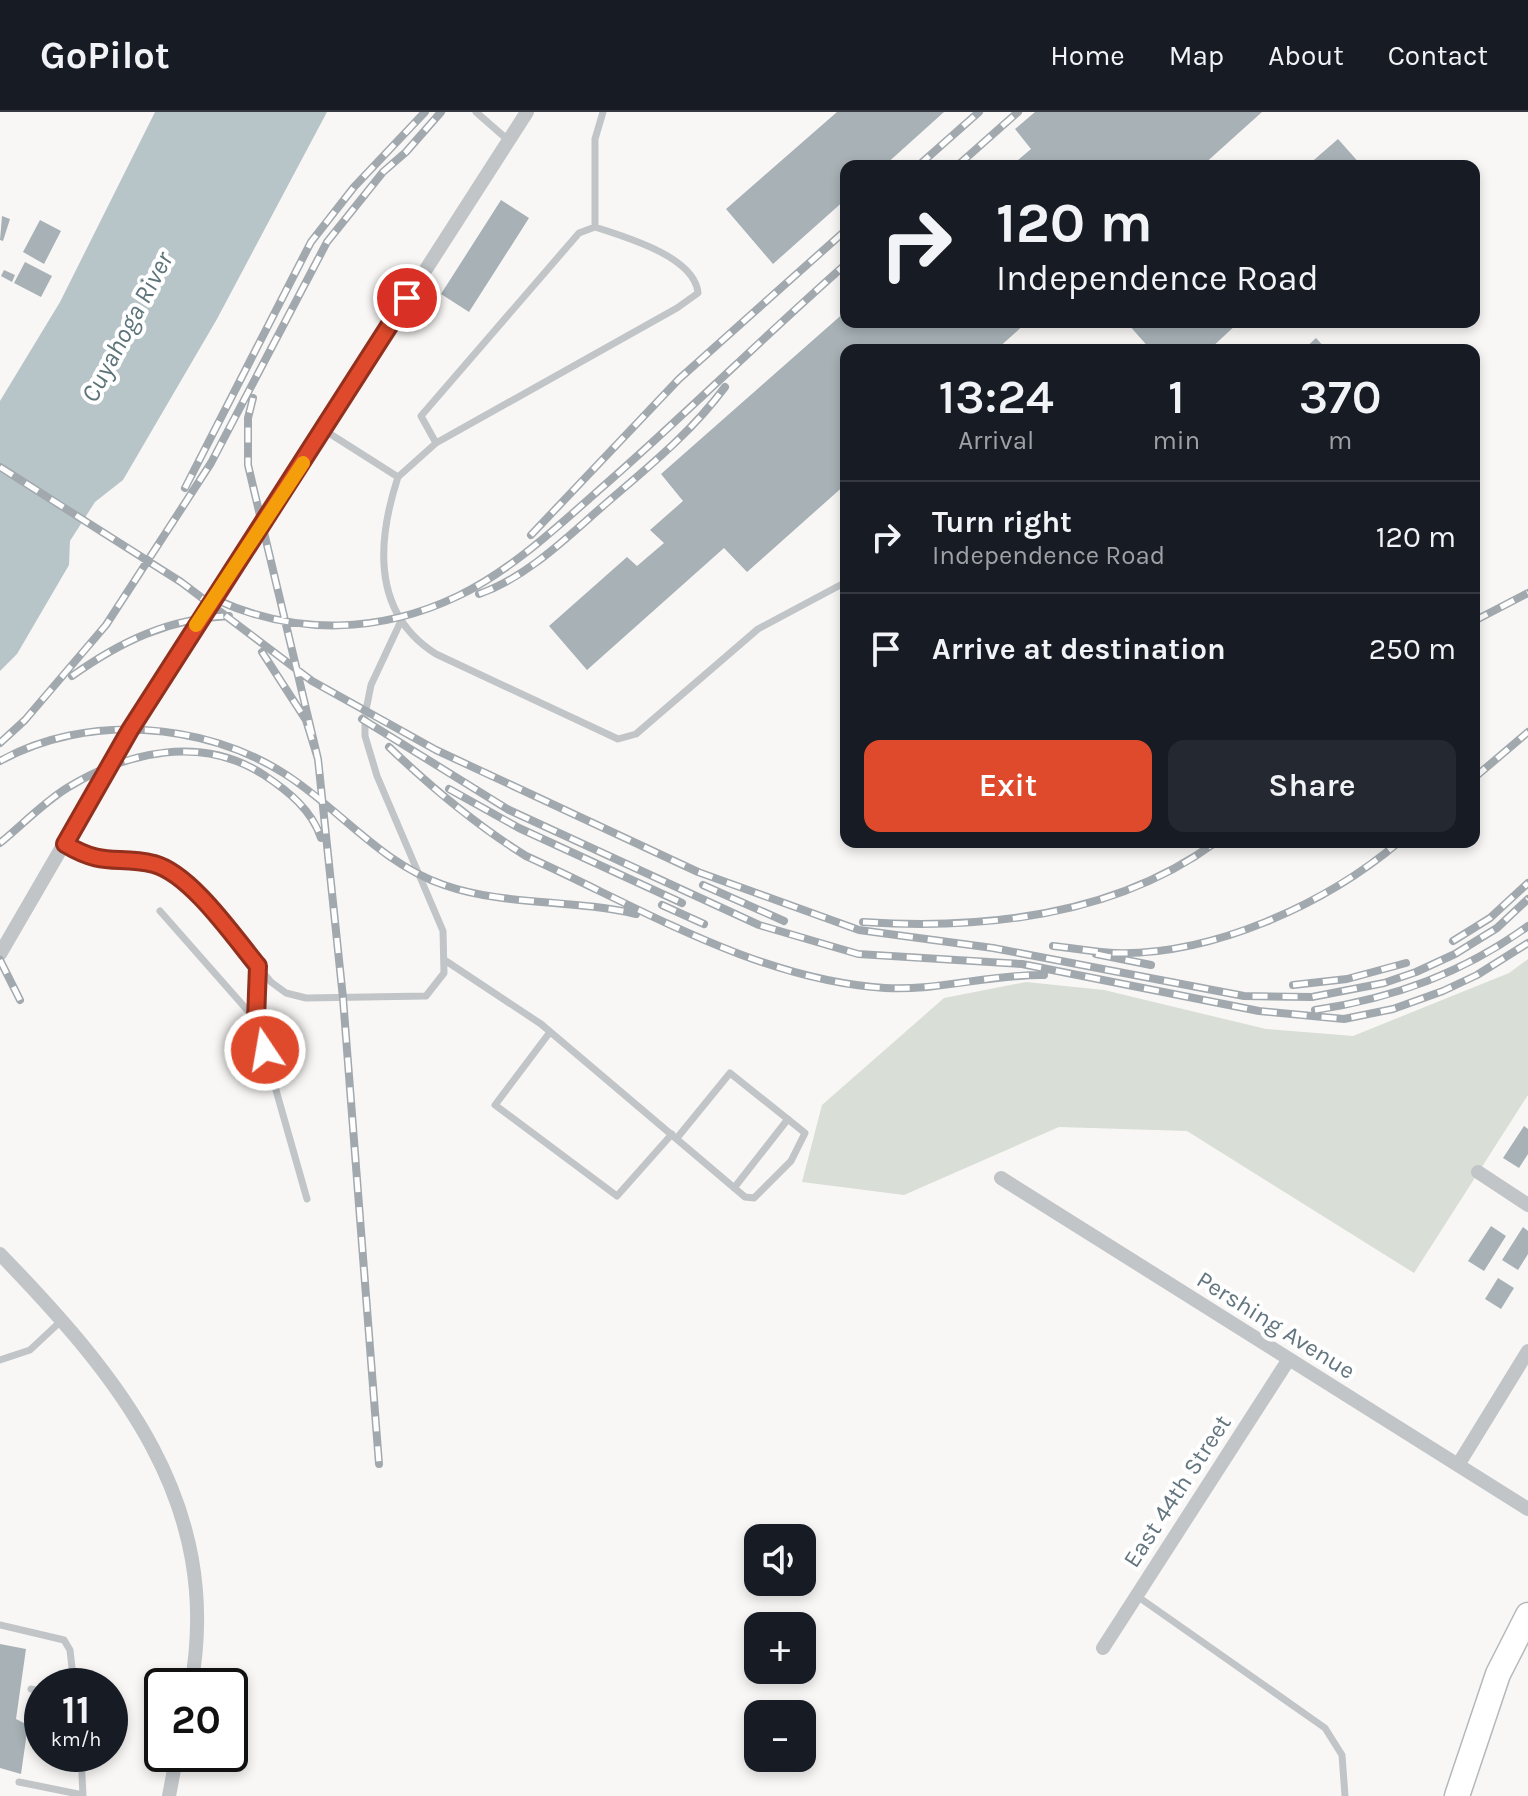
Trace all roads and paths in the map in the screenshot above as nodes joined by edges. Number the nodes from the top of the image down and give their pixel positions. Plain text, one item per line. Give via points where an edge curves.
1 (476, 112) edge
2 (527, 112) edge
3 (603, 112) edge
4 (508, 140) junction
5 (595, 227) junction
6 (324, 430) junction
7 (436, 443) junction
8 (398, 477) junction
9 (840, 585) edge
10 (400, 623) junction
11 (65, 844) junction
12 (160, 911) dead end
13 (0, 954) edge
14 (446, 961) junction
15 (258, 966) junction
16 (256, 1020) junction
17 (550, 1032) junction
18 (788, 1119) junction
19 (674, 1136) junction
20 (1478, 1172) dead end
21 (1001, 1178) dead end
22 (734, 1188) junction
23 (307, 1199) dead end
24 (1528, 1205) edge
25 (0, 1254) edge
26 (63, 1319) junction
27 (1528, 1351) edge
28 (1289, 1359) junction
29 (0, 1360) edge
30 (1458, 1465) junction
31 (1528, 1509) edge
32 (1135, 1595) junction
33 (1528, 1615) edge
34 (0, 1625) edge
35 (1103, 1648) dead end
36 (72, 1668) edge
37 (194, 1668) edge
38 (82, 1772) edge
39 (174, 1772) edge
40 (19, 1782) dead end
41 (83, 1795) edge
42 (169, 1796) edge
43 (1345, 1796) edge
44 (1457, 1796) edge

1 - 4 lane
2 - 4 street
3 - 5 lane via 595,139
4 - 6 street
5 - 7 lane via 579,233 421,416
5 - 7 lane via 640,242 690,271 698,293
6 - 8 lane
6 - 11 street via 130,730
7 - 8 lane
8 - 10 lane via 385,534 386,581
9 - 10 lane via 758,629 628,739 609,737 436,654
10 - 14 lane via 371,685 365,736 437,915
11 - 13 street
11 - 15 lane via 101,861 163,867 188,886
12 - 16 lane
14 - 15 lane via 439,984 415,999 294,996 278,988
14 - 17 lane
15 - 16 lane
16 - 23 lane
17 - 19 lane
17 - 19 lane via 495,1105 617,1196
18 - 19 lane via 730,1073
18 - 22 lane
18 - 22 lane via 805,1133 791,1161 754,1198
19 - 22 lane
20 - 24 street
21 - 28 street, Pershing Avenue
25 - 26 street
26 - 29 lane via 30,1350
26 - 37 street via 117,1387 160,1458 198,1586
27 - 30 street
28 - 30 street, Pershing Avenue
28 - 32 street, East 44th Street
30 - 31 street, Pershing Avenue
32 - 35 street, East 44th Street
32 - 43 lane via 1325,1728 1342,1755
33 - 44 highway via 1498,1674
34 - 36 lane via 64,1640
38 - 41 lane
39 - 42 street
40 - 41 lane

